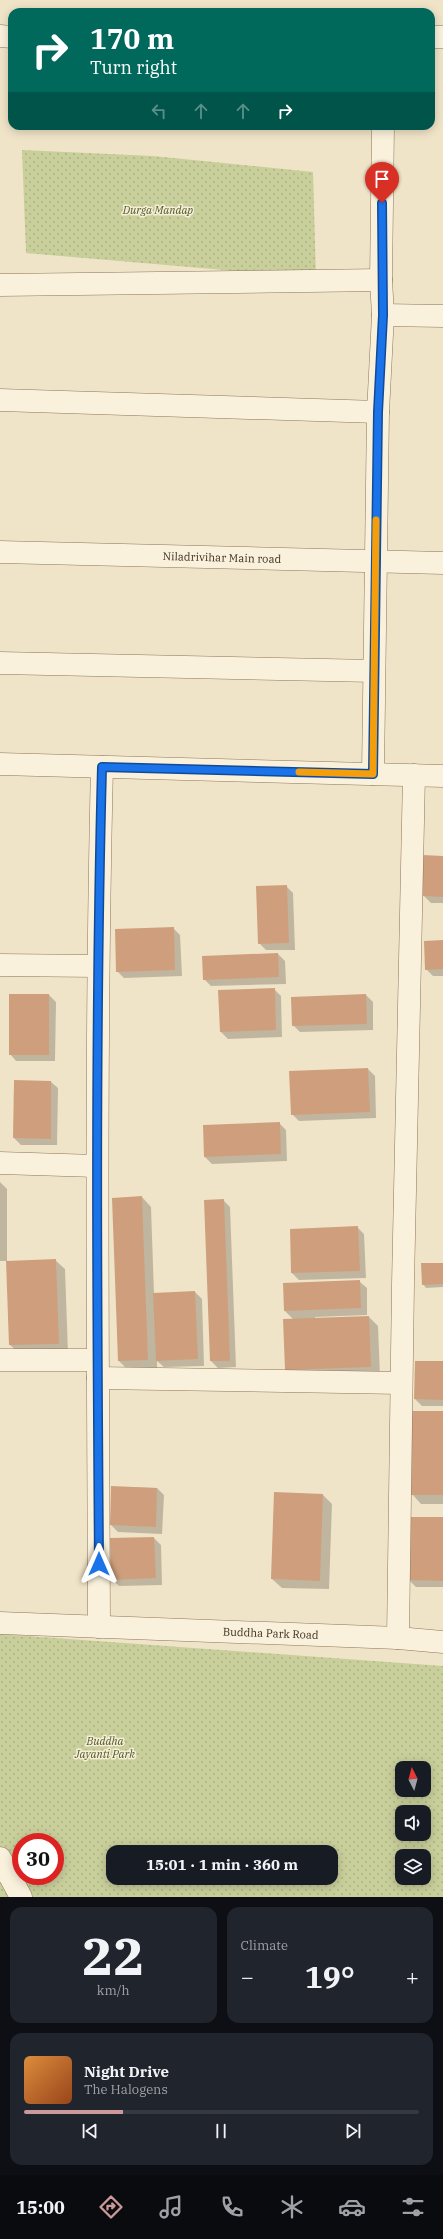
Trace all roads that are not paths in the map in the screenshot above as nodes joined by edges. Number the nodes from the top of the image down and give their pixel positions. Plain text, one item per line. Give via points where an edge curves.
1 (383, 130) edge
2 (381, 280) junction
3 (0, 285) edge
4 (383, 315) junction
5 (443, 316) edge
6 (0, 400) edge
7 (378, 412) junction
8 (0, 552) edge
9 (376, 561) junction
10 (443, 562) edge
11 (0, 662) edge
12 (374, 671) junction
13 (0, 764) edge
14 (102, 767) junction
15 (373, 774) junction
16 (414, 775) junction
17 (443, 776) edge
18 (0, 965) edge
19 (97, 966) junction
20 (0, 1162) edge
21 (96, 1166) junction
22 (0, 1360) edge
23 (98, 1369) junction
24 (401, 1383) junction
25 (0, 1623) edge
26 (99, 1627) junction
27 (398, 1638) junction
28 (443, 1642) edge
29 (0, 1858) edge
30 (20, 1897) edge

1 - 2 street
2 - 3 street
2 - 4 street
4 - 5 street
4 - 7 street
6 - 7 street
7 - 9 street
8 - 9 street, Niladrivihar Main road
9 - 10 street, Niladrivihar Main road
9 - 12 street
11 - 12 street
12 - 15 street
13 - 14 street
14 - 15 street
14 - 19 street
15 - 16 street
16 - 17 street
16 - 24 street
18 - 19 street
19 - 21 street
20 - 21 street
21 - 23 street
22 - 23 street
23 - 24 street
23 - 26 street
24 - 27 street
25 - 26 street, Buddha Park Road
26 - 27 street, Buddha Park Road
27 - 28 street, Buddha Park Road
29 - 30 street

